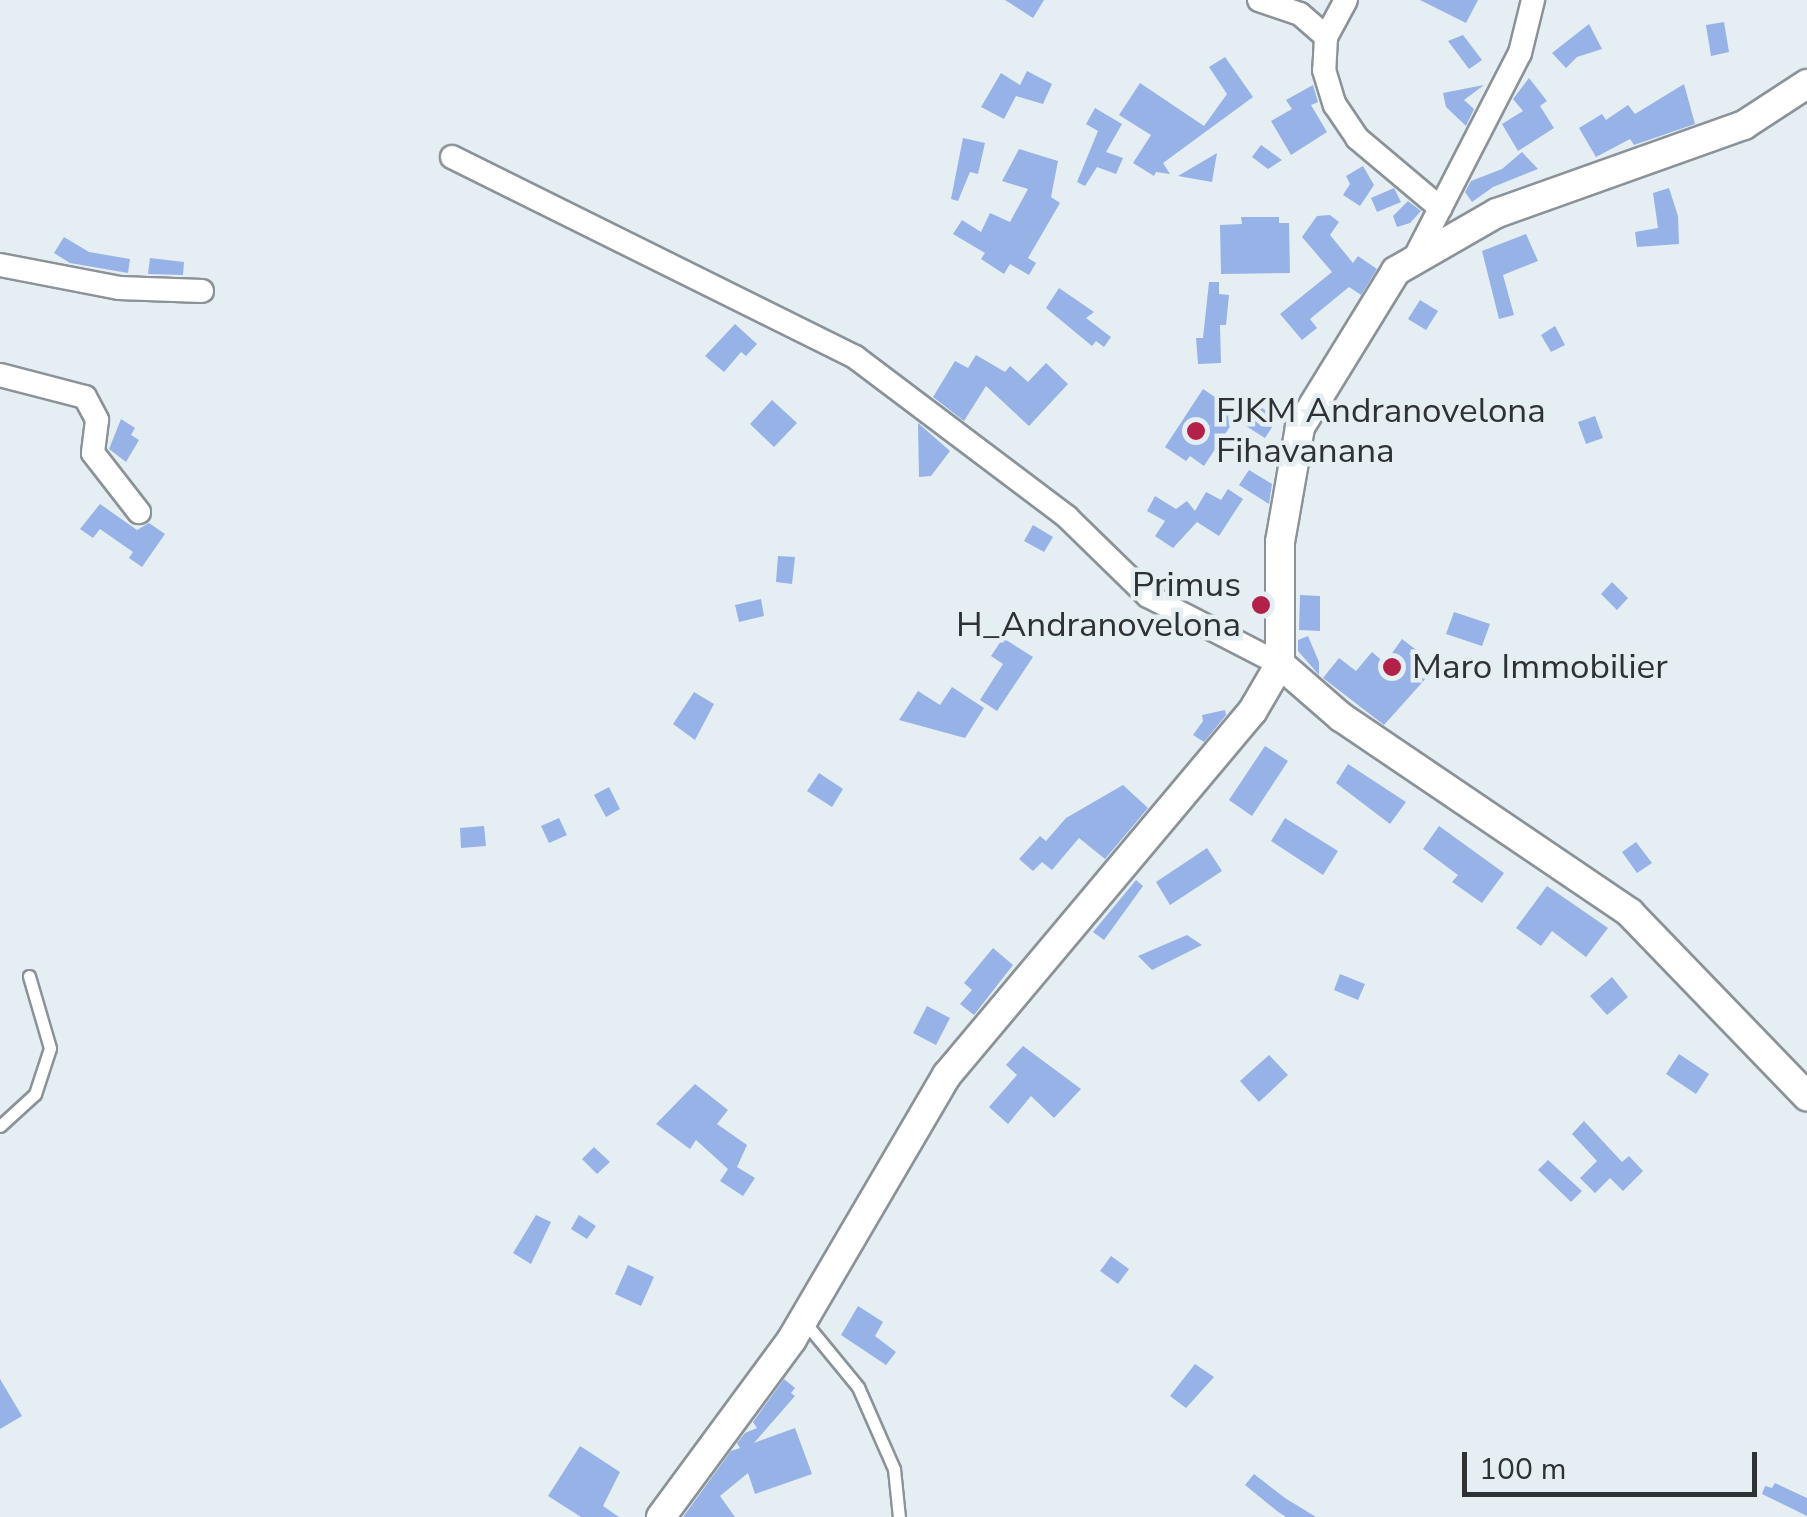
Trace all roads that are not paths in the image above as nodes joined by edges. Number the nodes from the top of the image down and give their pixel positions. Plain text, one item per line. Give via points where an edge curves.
1 (1259, 0) edge
2 (1346, 0) edge
3 (1533, 0) edge
4 (1326, 37) junction
5 (1806, 85) edge
6 (452, 156) dead end
7 (1440, 208) junction
8 (1413, 261) junction
9 (0, 265) edge
10 (202, 291) dead end
11 (0, 376) edge
12 (139, 512) dead end
13 (1280, 664) junction
14 (29, 976) dead end
15 (1807, 1096) edge
16 (0, 1126) edge
17 (804, 1320) junction
18 (660, 1517) edge
19 (899, 1517) edge

1 - 4 street via 1300,14
2 - 4 street
3 - 7 street via 1520,53
4 - 7 street via 1324,70 1335,105 1357,138
5 - 8 street via 1744,125 1497,213
6 - 13 street via 855,357 1067,516 1148,596
7 - 8 street
8 - 13 street via 1396,271 1300,427 1280,542
9 - 10 street via 119,288
11 - 12 street via 85,398 97,420 94,452
13 - 15 street via 1342,717 1630,913
13 - 17 street via 1252,712 947,1075
14 - 16 lane via 50,1048 35,1094
17 - 18 street
17 - 19 lane via 858,1387 894,1469

